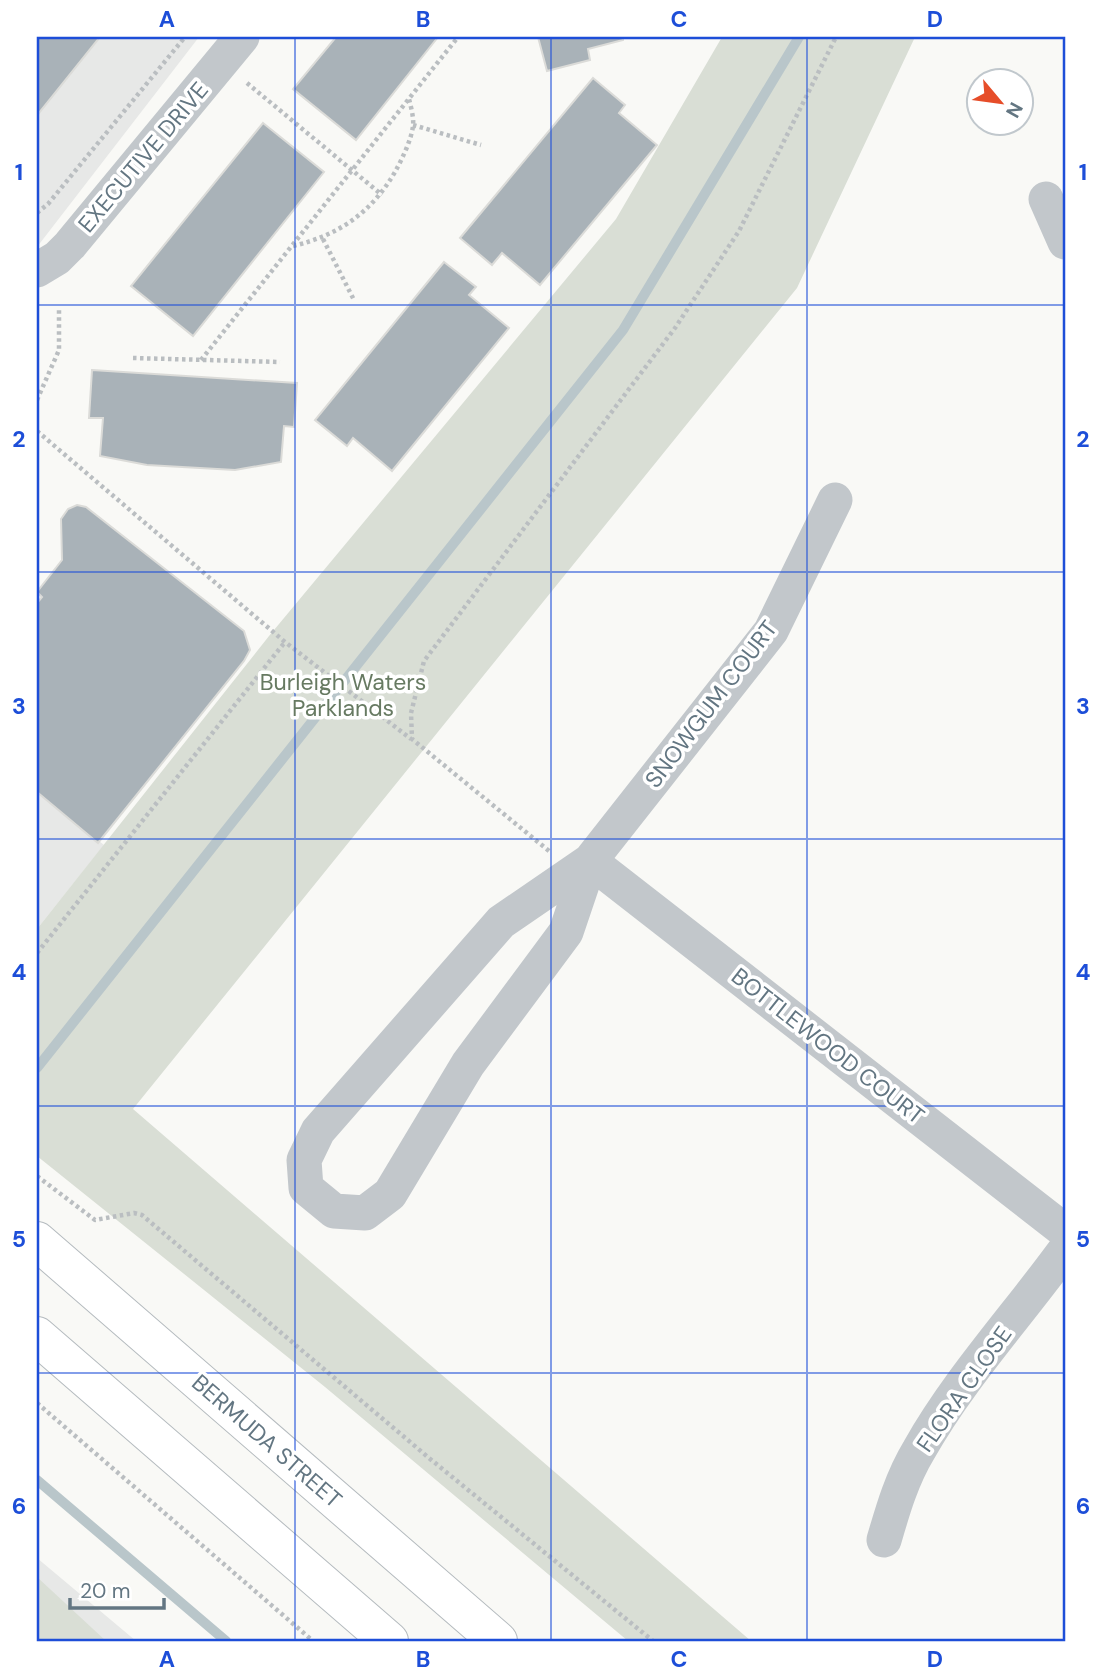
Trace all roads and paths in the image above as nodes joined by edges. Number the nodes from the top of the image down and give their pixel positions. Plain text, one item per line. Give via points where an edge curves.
1 (185, 37) edge
2 (458, 37) edge
3 (836, 37) edge
4 (232, 50) edge
5 (409, 98) junction
6 (413, 125) junction
7 (481, 145) dead end
8 (352, 170) junction
9 (382, 195) junction
10 (1046, 199) dead end
11 (37, 212) edge
12 (323, 239) junction
13 (1065, 242) edge
14 (292, 246) junction
15 (37, 270) edge
16 (354, 300) dead end
17 (58, 310) dead end
18 (133, 358) dead end
19 (201, 360) junction
20 (280, 362) dead end
21 (37, 400) edge
22 (37, 431) edge
23 (835, 500) dead end
24 (285, 642) junction
25 (412, 739) junction
26 (590, 861) junction
27 (37, 953) edge
28 (37, 1176) edge
29 (1065, 1231) edge
30 (37, 1241) edge
31 (1065, 1250) edge
32 (37, 1336) edge
33 (37, 1403) edge
34 (884, 1540) dead end
35 (313, 1641) edge
36 (389, 1641) edge
37 (498, 1641) edge
38 (653, 1641) edge

1 - 11 path, EXECUTIVE DRIVE
2 - 5 path
3 - 25 path via 732,242 675,328 424,661 411,713
4 - 8 path
4 - 15 street, EXECUTIVE DRIVE via 70,245
5 - 6 path
5 - 8 path
6 - 7 path
6 - 9 path
8 - 9 path
8 - 14 path
9 - 12 path via 356,220
10 - 13 street
12 - 14 path
12 - 16 path
14 - 19 path
17 - 21 path via 60,350
18 - 19 path
19 - 20 path
22 - 24 path
23 - 26 street, SNOWGUM COURT via 771,632
24 - 25 path
24 - 27 path
25 - 26 path via 553,854
26 - 26 street via 566,932 468,1064 390,1194 365,1213 334,1211 306,1188 304,1160 318,1131 501,922
26 - 29 street, BOTTLEWOOD COURT
28 - 38 path via 95,1220 142,1215
30 - 37 main road, BERMUDA STREET
31 - 34 street, FLORA CLOSE via 941,1414 899,1493
32 - 36 main road
33 - 35 path

